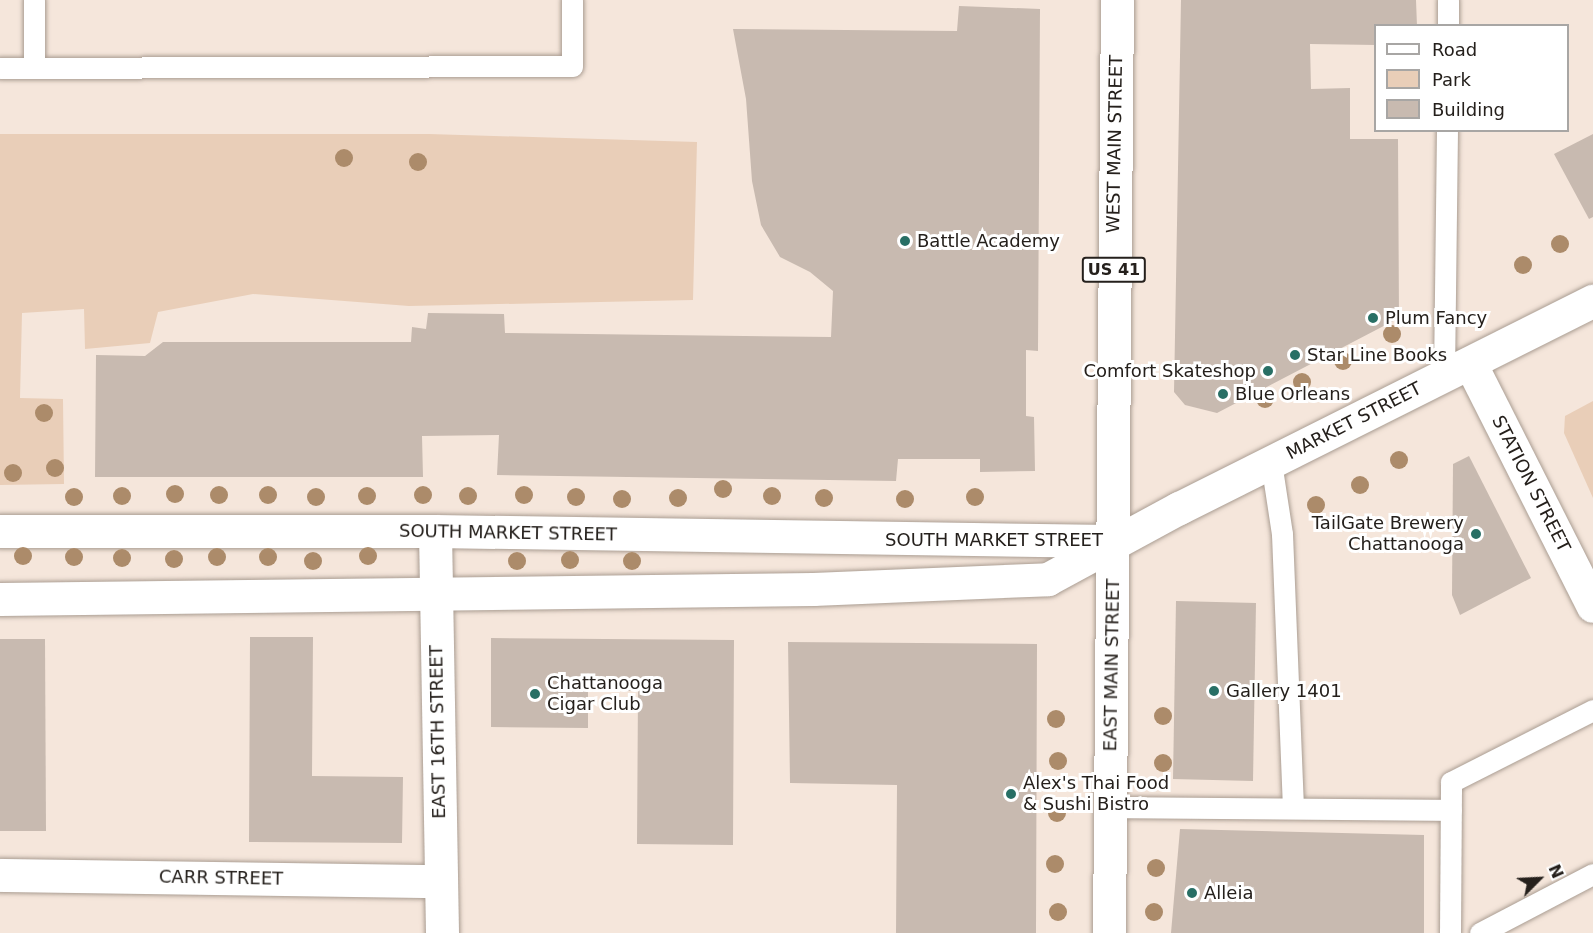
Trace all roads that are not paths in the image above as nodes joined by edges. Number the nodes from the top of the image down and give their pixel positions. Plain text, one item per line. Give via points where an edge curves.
1 (34, 0) edge
2 (572, 0) edge
3 (1117, 0) edge
4 (1448, 0) edge
5 (1448, 24) edge
6 (0, 68) edge
7 (34, 68) junction
8 (1447, 132) edge
9 (1593, 301) edge
10 (1457, 369) junction
11 (1271, 462) junction
12 (0, 531) edge
13 (435, 531) junction
14 (1114, 541) junction
15 (436, 592) junction
16 (0, 599) edge
17 (1593, 606) edge
18 (1593, 710) edge
19 (1110, 807) junction
20 (1293, 808) junction
21 (1451, 810) junction
22 (1593, 874) edge
23 (0, 875) edge
24 (441, 881) junction
25 (442, 933) edge
26 (1109, 933) edge
27 (1449, 933) edge
28 (1480, 933) edge

1 - 7 lane
2 - 7 lane via 572,66
3 - 14 main road, WEST MAIN STREET / US 41
4 - 5 lane
6 - 7 lane
8 - 10 lane
9 - 10 main road, MARKET STREET
10 - 11 main road, MARKET STREET
10 - 17 main road, STATION STREET
11 - 14 main road, MARKET STREET
11 - 20 lane via 1282,534
12 - 13 main road, SOUTH MARKET STREET
13 - 14 main road, SOUTH MARKET STREET
13 - 15 main road, EAST 16TH STREET
14 - 15 main road, SOUTH MARKET STREET via 1048,579 813,589
14 - 19 main road, EAST MAIN STREET / US 41
15 - 16 main road, SOUTH MARKET STREET
15 - 24 main road, EAST 16TH STREET
18 - 21 lane via 1451,782
19 - 20 lane
19 - 26 main road, EAST MAIN STREET / US 41
20 - 21 lane
21 - 27 lane
22 - 28 lane
23 - 24 main road, CARR STREET
24 - 25 main road, EAST 16TH STREET

